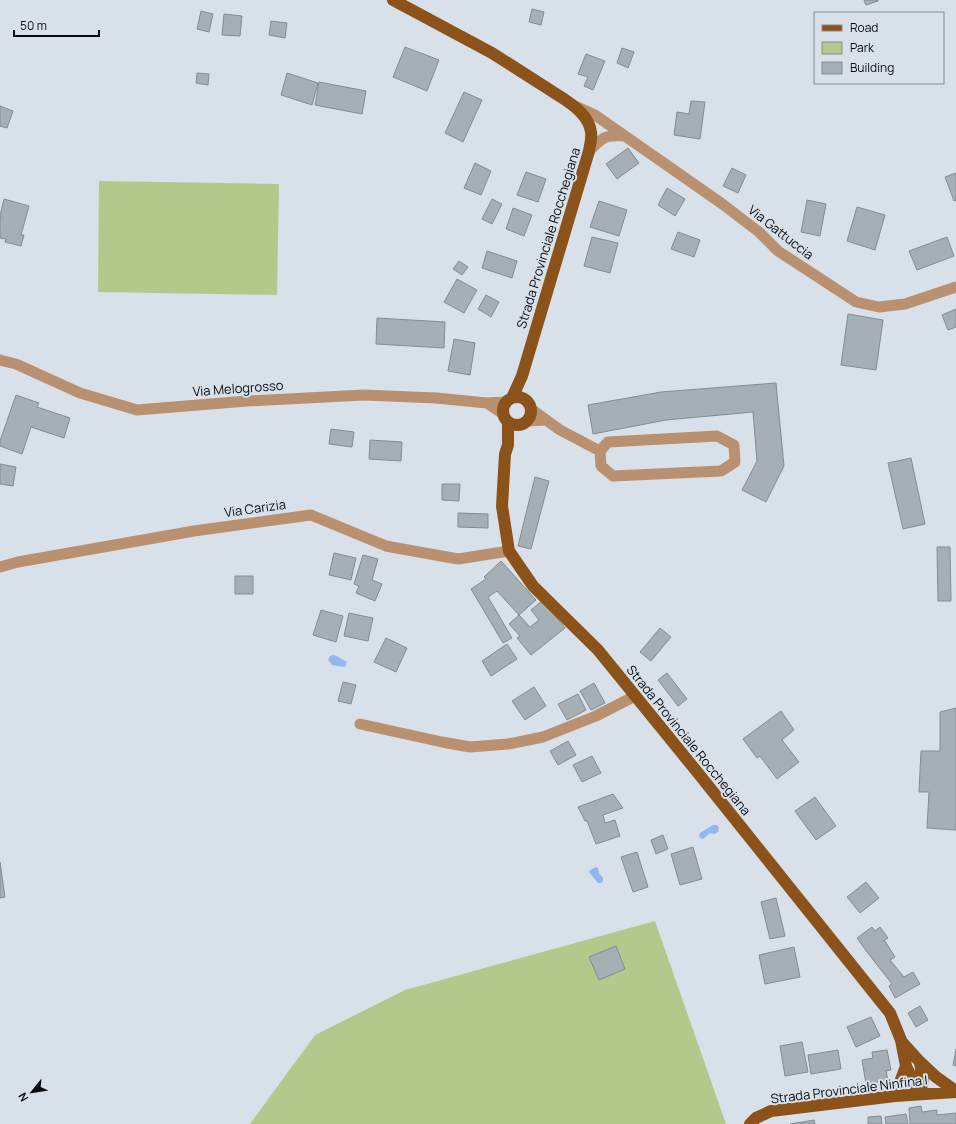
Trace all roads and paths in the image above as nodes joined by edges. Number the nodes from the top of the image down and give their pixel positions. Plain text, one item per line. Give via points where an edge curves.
1 (393, 0) edge
2 (574, 106) junction
3 (610, 125) junction
4 (590, 129) junction
5 (624, 136) junction
6 (590, 151) junction
7 (956, 287) edge
8 (0, 360) edge
9 (531, 409) joint
10 (514, 412) junction
11 (546, 420) junction
12 (600, 451) junction
13 (508, 551) junction
14 (0, 567) edge
15 (635, 696) junction
16 (360, 724) dead end
17 (900, 1040) junction
18 (920, 1062) junction
19 (906, 1066) junction
20 (956, 1091) edge
21 (919, 1093) junction
22 (895, 1096) junction
23 (750, 1124) edge

1 - 2 main road via 492,54
2 - 3 street, Via Gattuccia
2 - 4 main road via 586,119
3 - 4 street via 604,124
3 - 5 street, Via Gattuccia
4 - 6 main road, Strada Provinciale Rocchegiana
5 - 6 street via 610,135
5 - 7 street, Via Gattuccia via 759,232 778,251 856,302 879,307 892,306
6 - 10 main road, Strada Provinciale Rocchegiana via 522,376
8 - 10 street, Via Melogrosso via 16,364 80,393 137,410 364,395 436,398 487,404
9 - 10 main road via 530,416
9 - 11 street
10 - 11 street, Via Melogrosso via 536,420
10 - 13 main road, Strada Provinciale Rocchegiana via 505,454 502,506
11 - 12 street
12 - 12 street via 601,466 613,476 721,471 735,462 734,445 717,436 608,442
13 - 14 street, Via Carizia via 458,559 391,547 311,515 194,531
13 - 15 main road, Strada Provinciale Rocchegiana via 532,586 598,650
15 - 16 street via 596,716 543,737 508,744 470,747
15 - 17 main road, Strada Provinciale Rocchegiana via 890,1013
17 - 18 main road, Strada Provinciale Rocchegiana
17 - 19 main road, Strada Provinciale Rocchegiana
18 - 20 main road, Strada Provinciale Rocchegiana
18 - 21 main road via 923,1082
19 - 21 main road, Strada Provinciale Rocchegiana
19 - 22 main road
20 - 21 main road, Strada Provinciale Ninfina I
21 - 22 main road, Strada Provinciale Ninfina I
22 - 23 main road, Strada Provinciale Ninfina I via 771,1111

